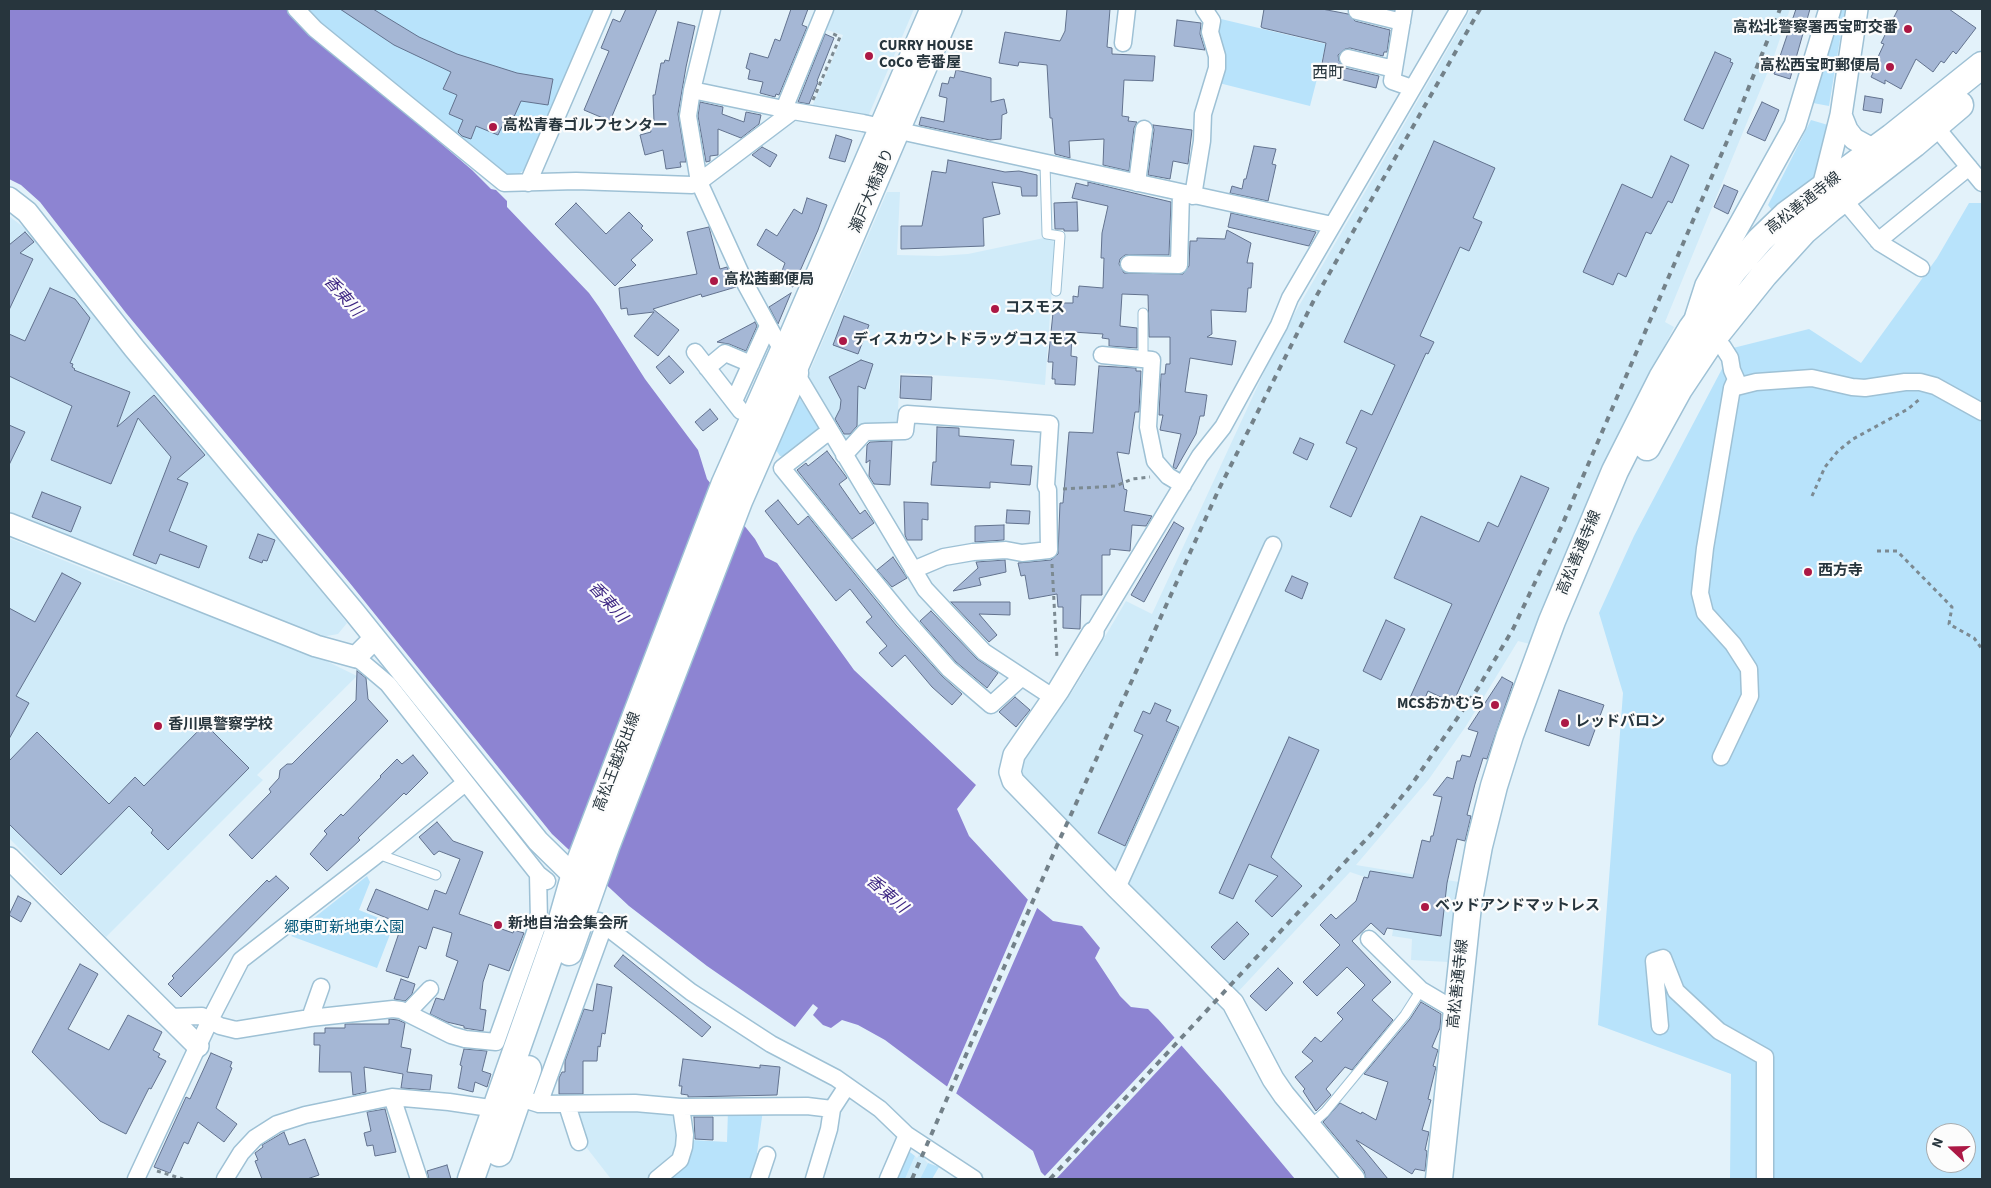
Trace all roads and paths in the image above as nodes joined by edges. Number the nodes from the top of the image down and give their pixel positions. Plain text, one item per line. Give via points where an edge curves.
1 (296, 9) edge
2 (603, 9) edge
3 (712, 9) edge
4 (826, 9) edge
5 (931, 9) edge
6 (951, 9) edge
7 (1127, 9) edge
8 (1204, 9) edge
9 (1459, 9) edge
10 (1830, 9) edge
11 (1857, 9) edge
12 (1357, 11) dead end
13 (1403, 15) edge
14 (817, 28) junction
15 (1123, 43) dead end
16 (1348, 58) dead end
17 (1982, 65) edge
18 (1394, 69) junction
19 (1982, 87) edge
20 (1412, 88) junction
21 (692, 90) junction
22 (795, 111) junction
23 (1841, 115) junction
24 (1935, 126) junction
25 (1144, 129) dead end
26 (889, 130) junction
27 (1874, 150) junction
28 (1045, 164) junction
29 (1969, 167) junction
30 (699, 182) junction
31 (528, 183) junction
32 (1137, 183) junction
33 (1982, 183) edge
34 (1187, 194) junction
35 (1833, 194) junction
36 (9, 198) edge
37 (1332, 225) junction
38 (1878, 241) junction
39 (1129, 264) dead end
40 (1921, 268) dead end
41 (1056, 292) dead end
42 (1143, 313) dead end
43 (768, 326) junction
44 (1702, 334) junction
45 (695, 352) dead end
46 (1102, 355) dead end
47 (1143, 359) junction
48 (789, 363) junction
49 (751, 364) junction
50 (707, 368) junction
51 (1934, 386) junction
52 (1732, 388) junction
53 (1982, 412) edge
54 (831, 432) junction
55 (844, 455) junction
56 (1168, 476) junction
57 (1183, 485) junction
58 (1048, 490) junction
59 (1812, 496) dead end
60 (9, 524) edge
61 (1274, 545) dead end
62 (1049, 550) junction
63 (1877, 551) dead end
64 (913, 570) junction
65 (1093, 633) joint
66 (374, 638) junction
67 (1982, 649) edge
68 (356, 657) junction
69 (1022, 677) junction
70 (1056, 695) junction
71 (1721, 757) dead end
72 (465, 783) junction
73 (378, 854) junction
74 (9, 858) edge
75 (436, 875) dead end
76 (584, 880) junction
77 (1117, 888) junction
78 (1369, 940) dead end
79 (321, 987) dead end
80 (430, 990) dead end
81 (1421, 990) junction
82 (1457, 1004) junction
83 (407, 1014) junction
84 (167, 1017) junction
85 (310, 1018) junction
86 (210, 1020) junction
87 (1660, 1026) dead end
88 (198, 1046) junction
89 (847, 1086) junction
90 (392, 1097) junction
91 (512, 1104) junction
92 (567, 1105) junction
93 (681, 1107) junction
94 (832, 1109) junction
95 (1309, 1127) junction
96 (907, 1135) junction
97 (579, 1142) dead end
98 (767, 1155) dead end
99 (139, 1173) edge
100 (183, 1179) edge
101 (225, 1179) edge
102 (419, 1179) edge
103 (471, 1179) edge
104 (489, 1179) edge
105 (657, 1179) edge
106 (759, 1179) edge
107 (814, 1179) edge
108 (888, 1179) edge
109 (974, 1179) edge
110 (1354, 1179) edge
111 (1439, 1179) edge
112 (1455, 1179) edge
113 (1765, 1179) edge

1 - 31 street via 315,29 504,184
2 - 31 street
3 - 21 street
4 - 14 street
5 - 26 street, 瀬戸大橋通り
6 - 26 street, 瀬戸大橋通り
7 - 15 street
8 - 34 street via 1212,21 1210,32 1217,68 1203,114 1202,141
9 - 20 street
10 - 44 street via 1795,125 1706,285
11 - 23 street
12 - 13 street
13 - 18 street
14 - 22 street
14 - 22 path via 840,36
16 - 18 street
17 - 27 main road, 高松善通寺線
18 - 20 street via 1392,81
19 - 24 main road, 高松善通寺線
20 - 37 street
21 - 22 street
21 - 30 street via 688,116
22 - 26 street
22 - 30 street
23 - 27 street via 1854,139
23 - 35 street
24 - 29 street
24 - 35 main road, 高松善通寺線
25 - 32 street
26 - 28 street
26 - 48 street, 瀬戸大橋通り
27 - 35 main road, 高松善通寺線
28 - 32 street
28 - 41 lane via 1047,234 1060,236
29 - 33 street
29 - 38 street
30 - 31 street via 692,185 576,181
30 - 43 street via 746,286
32 - 34 street
34 - 37 street
34 - 39 street via 1179,265
35 - 38 street
35 - 44 main road, 高松善通寺線 via 1764,275
35 - 44 main road, 高松善通寺線 via 1786,215 1760,240 1734,270
36 - 66 street via 27,212 134,348
37 - 57 street via 1223,427
38 - 40 street
42 - 47 lane
43 - 48 street
43 - 49 street
44 - 52 street via 1723,347 1730,358 1736,379
44 - 82 main road, 高松善通寺線 via 1662,378 1615,471 1552,620 1513,727 1479,846 1468,906
44 - 112 main road, 高松善通寺線 via 1679,389 1631,478 1568,627 1525,741 1484,909
45 - 50 street
46 - 47 street
47 - 56 street via 1152,360 1148,427 1155,461
48 - 54 street
48 - 76 main road, 高松王越坂出線 via 732,492
49 - 50 street via 725,353
49 - 50 street via 737,406
51 - 52 street via 1905,382 1865,388 1812,378 1756,382
51 - 53 street
51 - 59 path via 1908,409 1838,450 1825,467
52 - 71 street via 1700,593 1705,613 1733,644 1749,669 1750,696
54 - 55 street
54 - 69 street via 779,464 949,669 991,705
55 - 58 street via 866,432 905,431 907,414 1050,424
55 - 64 street
56 - 57 street
56 - 58 path via 1132,479 1116,486
57 - 65 street
58 - 62 street
60 - 68 street via 316,646
61 - 77 street
62 - 64 street via 973,552 944,557
62 - 70 path via 1052,551
63 - 67 path via 1897,551 1952,607 1949,624 1974,638
64 - 69 street via 925,589 984,652
65 - 70 street
66 - 68 street
66 - 76 street via 538,841
68 - 72 street via 388,684
69 - 70 street
70 - 77 street via 1014,754 1010,772 1019,787
72 - 73 street
72 - 83 street via 543,878 539,921 496,1042 451,1035
73 - 75 lane
73 - 86 street via 240,960
74 - 84 street
76 - 91 main road, 高松王越坂出線
77 - 95 street via 1233,1003 1273,1079
78 - 81 street
79 - 85 street
80 - 83 street
81 - 82 street via 1448,1006
81 - 95 lane via 1405,1015
82 - 111 main road, 高松善通寺線
83 - 85 street via 393,1009
84 - 86 street via 202,1016
84 - 88 street
85 - 86 street via 236,1030
86 - 88 street
87 - 113 street via 1654,962 1663,958 1676,991 1719,1031 1765,1057
88 - 99 street
89 - 91 street via 772,1044 691,992 601,923
89 - 94 street
89 - 96 street via 880,1109
90 - 91 street
90 - 101 street via 277,1124 255,1138
90 - 102 street
91 - 92 street
91 - 103 main road, 高松王越坂出線
91 - 104 main road, 高松王越坂出線
92 - 93 street via 635,1103
92 - 97 street
93 - 94 street via 807,1106
93 - 105 street via 685,1135 680,1160
94 - 107 street
95 - 110 street
96 - 108 street
96 - 109 street
98 - 106 street
99 - 100 path

